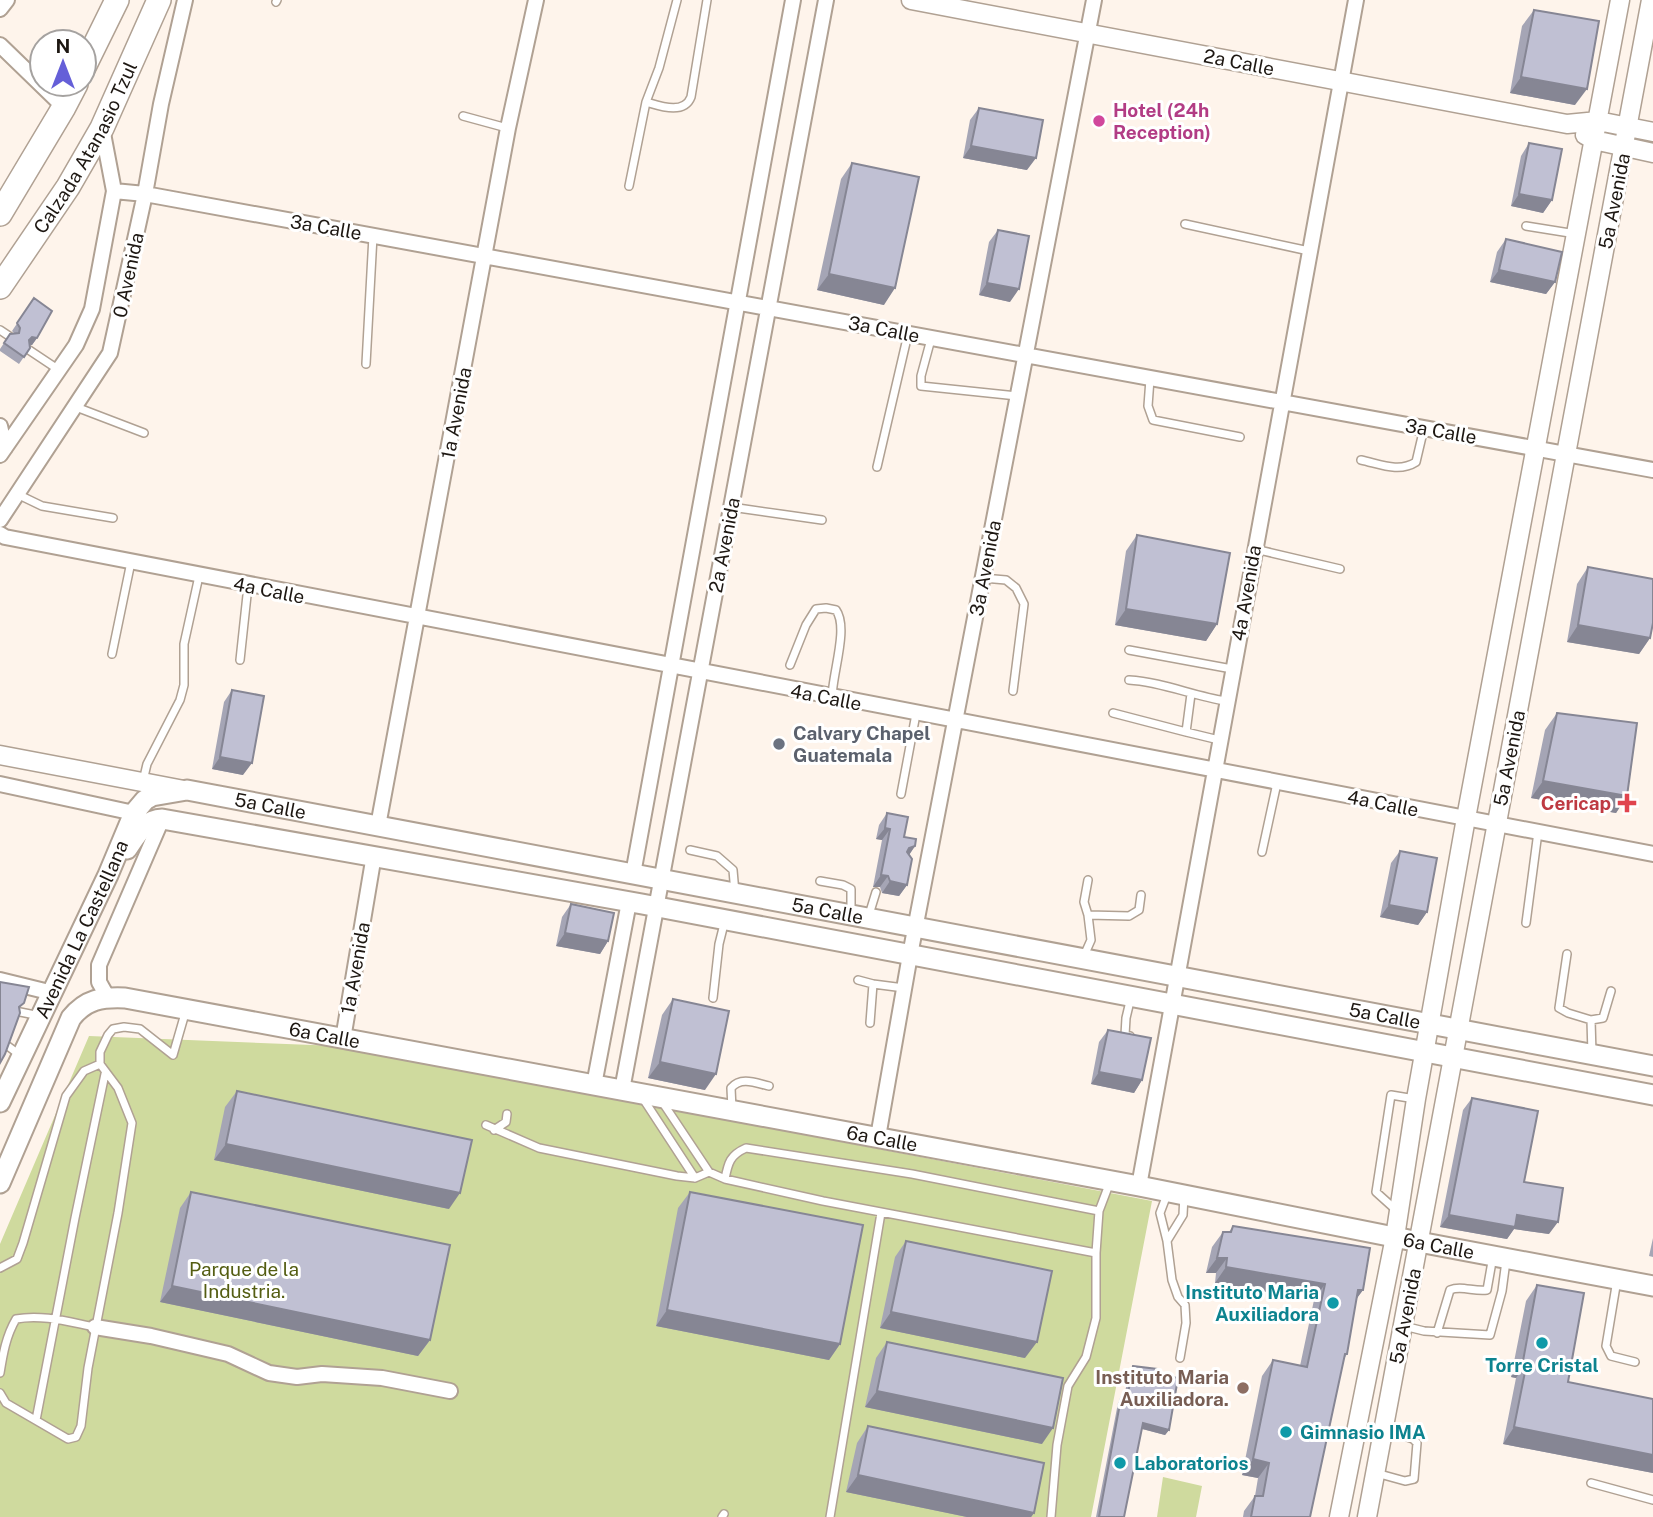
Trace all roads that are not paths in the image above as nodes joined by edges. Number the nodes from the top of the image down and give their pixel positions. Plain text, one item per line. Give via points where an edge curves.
1 (7, 0) edge
2 (117, 0) edge
3 (159, 0) edge
4 (185, 0) edge
5 (536, 0) edge
6 (677, 0) edge
7 (707, 0) edge
8 (793, 0) edge
9 (826, 0) edge
10 (911, 0) edge
11 (1094, 0) edge
12 (1356, 0) edge
13 (1620, 0) edge
14 (1651, 0) edge
15 (0, 9) edge
16 (1088, 33) junction
17 (98, 39) edge
18 (0, 45) edge
19 (1340, 81) junction
20 (69, 98) edge
21 (646, 102) junction
22 (64, 107) junction
23 (463, 116) dead end
24 (1598, 121) junction
25 (1567, 124) junction
26 (1628, 126) junction
27 (102, 128) junction
28 (508, 128) junction
29 (1653, 132) edge
30 (1594, 140) junction
31 (1624, 147) junction
32 (1653, 153) edge
33 (629, 186) dead end
34 (114, 191) junction
35 (145, 194) junction
36 (0, 214) edge
37 (1185, 224) dead end
38 (1527, 226) dead end
39 (1577, 234) junction
40 (373, 235) junction
41 (1309, 251) junction
42 (485, 256) junction
43 (0, 287) edge
44 (738, 302) junction
45 (768, 308) junction
46 (0, 330) edge
47 (909, 334) junction
48 (9, 336) edge
49 (931, 338) junction
50 (29, 349) edge
51 (1026, 355) junction
52 (1553, 358) junction
53 (366, 364) dead end
54 (1583, 364) junction
55 (59, 370) junction
56 (1150, 378) junction
57 (1018, 396) junction
58 (1281, 402) junction
59 (76, 407) junction
60 (0, 426) edge
61 (1424, 428) junction
62 (144, 433) dead end
63 (1240, 437) dead end
64 (1536, 449) junction
65 (2, 452) edge
66 (1566, 454) junction
67 (1361, 460) dead end
68 (877, 467) dead end
69 (1653, 470) edge
70 (17, 494) junction
71 (731, 507) junction
72 (113, 519) dead end
73 (0, 520) edge
74 (822, 520) dead end
75 (0, 534) edge
76 (1254, 549) junction
77 (131, 562) junction
78 (1340, 569) dead end
79 (199, 576) junction
80 (983, 578) junction
81 (248, 586) junction
82 (417, 620) junction
83 (1129, 650) dead end
84 (112, 654) dead end
85 (240, 660) dead end
86 (790, 665) dead end
87 (671, 668) junction
88 (1232, 669) junction
89 (700, 674) junction
90 (1129, 680) dead end
91 (1013, 691) dead end
92 (1191, 694) junction
93 (832, 698) junction
94 (1226, 701) junction
95 (1113, 713) dead end
96 (916, 714) junction
97 (955, 722) junction
98 (1185, 732) junction
99 (1219, 740) junction
100 (0, 755) edge
101 (1214, 771) junction
102 (143, 781) junction
103 (1277, 782) junction
104 (0, 784) edge
105 (187, 790) junction
106 (901, 794) dead end
107 (1466, 818) junction
108 (149, 823) junction
109 (1496, 824) junction
110 (378, 826) junction
111 (1538, 832) junction
112 (690, 850) dead end
113 (1262, 852) dead end
114 (1653, 854) edge
115 (374, 855) junction
116 (633, 874) junction
117 (662, 879) junction
118 (1088, 880) dead end
119 (820, 881) dead end
120 (876, 892) dead end
121 (735, 893) junction
122 (1141, 895) dead end
123 (629, 902) junction
124 (656, 907) junction
125 (1088, 915) junction
126 (859, 916) junction
127 (726, 920) junction
128 (1526, 923) dead end
129 (915, 927) junction
130 (1567, 954) dead end
131 (910, 955) junction
132 (1083, 959) junction
133 (1176, 976) junction
134 (0, 980) edge
135 (858, 980) dead end
136 (873, 984) junction
137 (904, 988) junction
138 (1611, 991) dead end
139 (53, 993) junction
140 (1131, 997) junction
141 (108, 998) junction
142 (713, 998) dead end
143 (1171, 1004) junction
144 (0, 1008) edge
145 (186, 1009) junction
146 (41, 1016) junction
147 (1591, 1020) junction
148 (870, 1023) dead end
149 (1430, 1024) junction
150 (1458, 1030) junction
151 (1144, 1037) edge
152 (343, 1039) junction
153 (0, 1044) edge
154 (1425, 1052) junction
155 (1592, 1055) junction
156 (22, 1056) junction
157 (1453, 1058) junction
158 (100, 1064) junction
159 (1653, 1066) edge
160 (106, 1074) junction
161 (594, 1085) junction
162 (769, 1086) dead end
163 (640, 1093) junction
164 (1653, 1095) edge
165 (1416, 1099) junction
166 (0, 1102) edge
167 (732, 1110) junction
168 (507, 1114) dead end
169 (486, 1125) dead end
170 (494, 1130) junction
171 (878, 1137) junction
172 (709, 1172) junction
173 (695, 1178) junction
174 (725, 1179) junction
175 (1110, 1181) junction
176 (0, 1183) edge
177 (1139, 1186) junction
178 (1176, 1193) junction
179 (1099, 1211) junction
180 (881, 1213) junction
181 (1399, 1213) junction
182 (1395, 1237) junction
183 (1167, 1241) junction
184 (1419, 1242) junction
185 (1096, 1253) junction
186 (1500, 1257) junction
187 (0, 1268) edge
188 (1617, 1279) junction
189 (1653, 1286) edge
190 (55, 1319) junction
191 (1403, 1325) junction
192 (95, 1327) junction
193 (1437, 1333) junction
194 (1180, 1358) dead end
195 (1634, 1362) dead end
196 (0, 1373) edge
197 (450, 1391) dead end
198 (0, 1393) edge
199 (36, 1420) junction
200 (1384, 1429) junction
201 (1375, 1473) junction
202 (1591, 1483) dead end
203 (1653, 1500) edge
204 (830, 1517) edge
205 (1051, 1517) edge
206 (1339, 1517) edge
207 (1367, 1517) edge

1 - 15 street
2 - 17 main road, Calzada Atanasio Tzul
3 - 27 main road, Calzada Atanasio Tzul
4 - 35 street, 0 Avenida
5 - 28 street, 1a Avenida
6 - 21 lane
7 - 21 lane via 689,104 681,108
8 - 44 street, 2a Avenida
9 - 45 street, 2a Avenida
10 - 16 street, 2a Calle
11 - 16 street, 3a Avenida
12 - 19 street, 4a Avenida
13 - 24 street, 5a Avenida
14 - 26 street, 5a Avenida
16 - 19 street, 2a Calle
16 - 51 street, 3a Avenida
18 - 22 street
19 - 25 street, 2a Calle
19 - 41 street, 4a Avenida
20 - 22 main road, Calzada Atanasio Tzul
21 - 33 lane
22 - 36 main road, Calzada Atanasio Tzul
23 - 28 lane
24 - 25 street, 2a Calle
24 - 26 street, 2a Calle
24 - 30 street, 5a Avenida
25 - 30 street, 2a Calle
26 - 29 street, 2a Calle
26 - 31 street, 5a Avenida
27 - 34 street, 0 Avenida
27 - 43 main road, Calzada Atanasio Tzul
28 - 42 street, 1a Avenida
30 - 31 street, 2a Calle
30 - 39 street, 5a Avenida
31 - 32 street, 2a Calle
31 - 54 street, 5a Avenida
34 - 35 street, 3a Calle
34 - 55 street, 0 Avenida via 92,309
35 - 40 street, 3a Calle
35 - 59 street, 0 Avenida via 115,338 104,365
37 - 41 lane
38 - 39 lane
39 - 52 street, 5a Avenida
40 - 42 street, 3a Calle
40 - 53 lane
41 - 58 street, 4a Avenida
42 - 44 street, 3a Calle
42 - 82 street, 1a Avenida
44 - 45 street, 3a Calle
44 - 87 street, 2a Avenida
45 - 47 street, 3a Calle
45 - 71 street, 2a Avenida
46 - 48 lane
47 - 49 street, 3a Calle
47 - 68 lane
49 - 51 street, 3a Calle
49 - 57 lane via 921,386
50 - 55 lane
51 - 56 street, 3a Calle
51 - 57 street, 3a Avenida
52 - 54 street
52 - 64 street, 5a Avenida
54 - 66 street, 5a Avenida
55 - 65 street, 0 Avenida
56 - 58 street, 3a Calle
56 - 63 lane via 1148,406 1153,420
57 - 80 street, 3a Avenida
58 - 61 street, 3a Calle
58 - 76 street, 4a Avenida
59 - 62 lane
59 - 70 street, 0 Avenida
60 - 65 street
61 - 64 street, 3a Calle
61 - 67 lane via 1416,462 1408,467
64 - 66 street, 3a Calle
64 - 107 street, 5a Avenida
66 - 69 street, 3a Calle
66 - 109 street, 5a Avenida
70 - 72 lane via 42,506
70 - 73 street, 0 Avenida
71 - 74 lane
71 - 89 street, 2a Avenida
75 - 77 street, 4a Calle
76 - 78 lane
76 - 88 street, 4a Avenida
77 - 79 street, 4a Calle
77 - 84 lane
79 - 81 street, 4a Calle
79 - 102 lane via 184,644 180,700
80 - 91 lane via 1006,580 1024,604
80 - 97 street, 3a Avenida
81 - 82 street, 4a Calle
81 - 85 lane
82 - 87 street, 4a Calle
82 - 110 street, 1a Avenida
83 - 88 lane
86 - 93 lane via 816,609 836,610 842,628
87 - 89 street, 4a Calle
87 - 116 street, 2a Avenida
88 - 94 street, 4a Avenida
89 - 93 street, 4a Calle
89 - 117 street, 2a Avenida
90 - 92 lane
92 - 94 lane
92 - 98 lane
93 - 96 street, 4a Calle
94 - 99 street, 4a Avenida
95 - 98 lane
96 - 97 street, 4a Calle
96 - 106 lane
97 - 101 street, 4a Calle
97 - 129 street, 3a Avenida via 922,863
98 - 99 lane
99 - 101 street, 4a Avenida
100 - 102 street, 5a Calle
101 - 103 street, 4a Calle
101 - 133 street, 4a Avenida
102 - 105 street, 5a Calle
103 - 107 street, 4a Calle
103 - 113 lane
104 - 108 street, 5a Calle
105 - 108 main road via 145,800
105 - 110 main road, 5a Calle
107 - 109 street, 4a Calle
107 - 149 street, 5a Avenida
108 - 115 main road, 5a Calle
108 - 139 main road, Avenida La Castellana via 108,875
108 - 141 street, Avenida La Castellana via 99,965 99,982
109 - 111 street, 4a Calle
109 - 150 street, 5a Avenida
110 - 116 main road, 5a Calle
111 - 114 street, 4a Calle
111 - 128 lane
112 - 121 lane via 717,856 733,870
115 - 123 main road, 5a Calle
115 - 152 street, 1a Avenida
116 - 117 main road, 5a Calle
117 - 121 main road, 5a Calle
117 - 124 street, 2a Avenida
118 - 125 lane via 1084,902
119 - 126 lane via 851,889
120 - 126 lane
121 - 126 main road, 5a Calle
122 - 125 lane via 1139,909 1129,916
123 - 124 main road, 5a Calle
123 - 161 street
124 - 127 main road, 5a Calle
124 - 163 street, 2a Avenida
125 - 132 lane via 1091,940
126 - 129 main road, 5a Calle
127 - 131 main road, 5a Calle
127 - 142 lane
129 - 131 street, 3a Avenida
129 - 132 main road, 5a Calle
130 - 147 lane via 1559,1008
131 - 137 street, 3a Avenida
131 - 140 main road, 5a Calle
132 - 133 main road, 5a Calle
133 - 143 street, 4a Avenida
133 - 149 main road, 5a Calle
134 - 139 street
135 - 136 lane
136 - 137 lane
136 - 148 lane
137 - 171 street, 3a Avenida
138 - 147 lane via 1603,1018
139 - 146 main road, Avenida La Castellana
140 - 143 main road, 5a Calle
140 - 151 lane via 1125,1035
141 - 145 main road, 6a Calle
141 - 176 main road, Avenida La Castellana via 88,1002 71,1018
143 - 154 main road, 5a Calle
143 - 177 street, 4a Avenida via 1159,1040
144 - 146 lane
145 - 152 main road, 6a Calle
145 - 158 lane via 175,1058 139,1030 124,1027 108,1035
146 - 156 main road, Avenida La Castellana
147 - 155 lane
149 - 150 main road, 5a Calle
149 - 154 street, 5a Avenida
150 - 155 main road, 5a Calle
150 - 157 street, 5a Avenida
152 - 161 main road, 6a Calle
153 - 156 lane
154 - 157 main road, 5a Calle
154 - 165 street, 5a Avenida
155 - 159 main road, 5a Calle
156 - 166 main road, Avenida La Castellana
157 - 164 main road, 5a Calle
157 - 184 street, 5a Avenida
158 - 160 lane
158 - 187 lane via 84,1071 66,1096 17,1259
160 - 190 lane
160 - 192 lane via 118,1088 132,1124
161 - 163 main road, 6a Calle
162 - 167 lane via 735,1083
163 - 167 main road, 6a Calle
163 - 172 lane
163 - 173 lane
165 - 181 street, 5a Avenida
165 - 181 lane via 1391,1095 1376,1192
167 - 171 main road, 6a Calle
168 - 170 lane via 506,1122
169 - 170 lane
170 - 173 lane via 539,1148
171 - 175 main road, 6a Calle
172 - 173 lane
172 - 174 lane
174 - 179 lane via 729,1159 746,1148 912,1174
174 - 180 lane
175 - 177 main road, 6a Calle
175 - 179 lane
177 - 178 main road, 6a Calle
178 - 182 main road, 6a Calle
178 - 183 lane via 1183,1215
178 - 183 lane via 1160,1213
179 - 185 lane
180 - 185 lane
180 - 204 lane
181 - 182 street, 5a Avenida
182 - 184 main road, 6a Calle
182 - 206 street, 5a Avenida
183 - 194 lane via 1172,1280 1185,1305
184 - 186 main road, 6a Calle
184 - 191 street, 5a Avenida
185 - 205 lane via 1096,1318 1086,1357 1068,1386
186 - 188 main road, 6a Calle
186 - 193 lane via 1487,1290 1450,1290
186 - 193 lane via 1502,1291 1490,1335
188 - 189 main road, 6a Calle
188 - 195 lane via 1606,1346 1611,1356
190 - 192 lane
190 - 196 lane via 16,1320
190 - 199 lane
191 - 193 lane
191 - 200 street, 5a Avenida
192 - 197 street via 228,1354 269,1373 382,1378
192 - 199 lane via 82,1426 76,1437 68,1439
198 - 199 lane via 6,1403
200 - 201 street, 5a Avenida
200 - 201 lane via 1417,1443 1414,1479
201 - 207 street, 5a Avenida
202 - 203 lane

